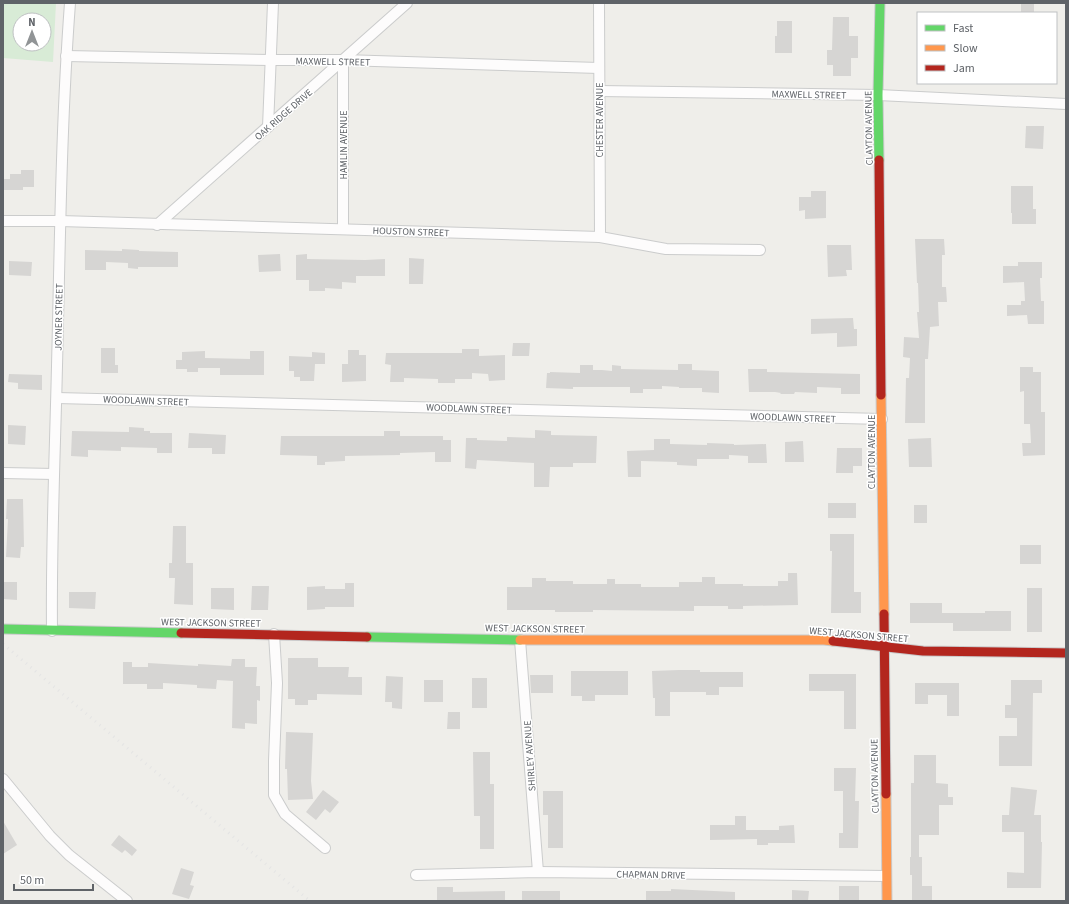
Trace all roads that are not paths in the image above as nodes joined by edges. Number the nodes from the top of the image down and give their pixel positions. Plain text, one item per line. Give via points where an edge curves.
1 (70, 3) edge
2 (273, 3) edge
3 (407, 3) edge
4 (599, 3) edge
5 (880, 3) edge
6 (66, 56) junction
7 (271, 60) junction
8 (343, 60) junction
9 (599, 68) junction
10 (599, 91) junction
11 (878, 95) junction
12 (1066, 104) edge
13 (268, 127) junction
14 (60, 221) junction
15 (3, 222) edge
16 (158, 225) junction
17 (343, 229) junction
18 (600, 237) junction
19 (760, 250) dead end
20 (57, 398) junction
21 (882, 419) junction
22 (3, 473) edge
23 (54, 474) junction
24 (3, 629) edge
25 (52, 631) junction
26 (274, 634) junction
27 (520, 640) junction
28 (884, 646) junction
29 (1066, 653) edge
30 (3, 779) edge
31 (325, 848) dead end
32 (538, 872) junction
33 (416, 875) dead end
34 (886, 876) junction
35 (127, 901) edge
36 (887, 901) edge

1 - 6 street, JOYNER STREET
2 - 7 street
3 - 8 street, OAK RIDGE DRIVE
4 - 9 street, CHESTER AVENUE
5 - 11 street, CLAYTON AVENUE
6 - 7 street, MAXWELL STREET
6 - 14 street, JOYNER STREET
7 - 8 street, MAXWELL STREET
7 - 13 street
8 - 9 street, MAXWELL STREET
8 - 13 street, OAK RIDGE DRIVE
8 - 17 street, HAMLIN AVENUE
9 - 10 street, CHESTER AVENUE
10 - 11 street, MAXWELL STREET
10 - 18 street, CHESTER AVENUE
11 - 12 street, MAXWELL STREET
11 - 21 street, CLAYTON AVENUE
13 - 16 street, OAK RIDGE DRIVE
14 - 15 street, HOUSTON STREET
14 - 16 street, HOUSTON STREET
14 - 20 street, JOYNER STREET
16 - 17 street, HOUSTON STREET
17 - 18 street, HOUSTON STREET
18 - 19 street, HOUSTON STREET via 666,249
20 - 21 street, WOODLAWN STREET
20 - 23 street, JOYNER STREET
21 - 28 street, CLAYTON AVENUE
22 - 23 street
23 - 25 street, JOYNER STREET
24 - 25 street, WEST JACKSON STREET
25 - 26 street, WEST JACKSON STREET
26 - 27 street, WEST JACKSON STREET
26 - 31 street via 277,683 274,795 285,814
27 - 28 street, WEST JACKSON STREET via 824,640
27 - 32 street, SHIRLEY AVENUE
28 - 29 street, WEST JACKSON STREET via 924,651
28 - 34 street, CLAYTON AVENUE
30 - 35 street via 69,855
32 - 33 street, CHAPMAN DRIVE
32 - 34 street, CHAPMAN DRIVE
34 - 36 street, CLAYTON AVENUE

